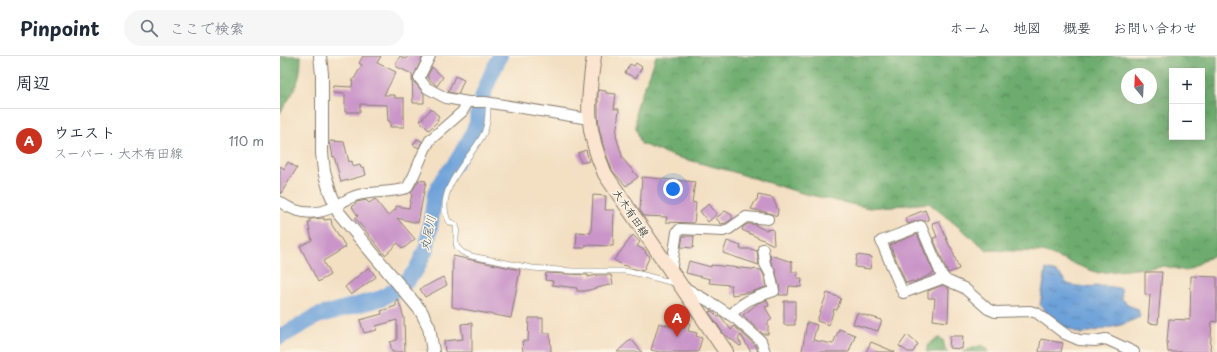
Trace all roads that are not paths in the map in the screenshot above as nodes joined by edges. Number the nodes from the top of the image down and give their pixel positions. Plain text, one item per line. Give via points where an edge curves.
1 (320, 56) edge
2 (430, 56) edge
3 (594, 56) edge
4 (468, 102) junction
5 (488, 109) dead end
6 (589, 119) junction
7 (280, 202) edge
8 (335, 206) junction
9 (768, 219) dead end
10 (763, 249) dead end
11 (671, 272) junction
12 (944, 278) junction
13 (680, 285) junction
14 (731, 315) junction
15 (433, 352) edge
16 (726, 352) edge
17 (765, 352) edge
18 (1134, 352) edge

1 - 8 street via 322,153 324,171
2 - 4 street via 419,78 427,88 446,98
3 - 6 main road, 大木有田線
4 - 6 street via 485,102
4 - 8 street via 462,112 430,140 407,188 356,196
5 - 13 lane via 485,132 456,174 446,200 446,217 456,225 457,247 462,252 532,268 625,271
6 - 11 main road, 大木有田線 via 595,149 605,174
7 - 8 street via 295,211 314,213
8 - 15 street via 421,311 429,327
9 - 11 street via 746,217 723,231 680,229 677,232
10 - 14 street via 774,291 746,300
11 - 13 main road, 大木有田線
12 - 12 street via 921,226 881,241 904,293
12 - 18 street via 964,288 994,312 1037,313 1065,334 1079,340 1106,339
13 - 14 street
13 - 16 main road, 大木有田線
14 - 17 street via 761,341

